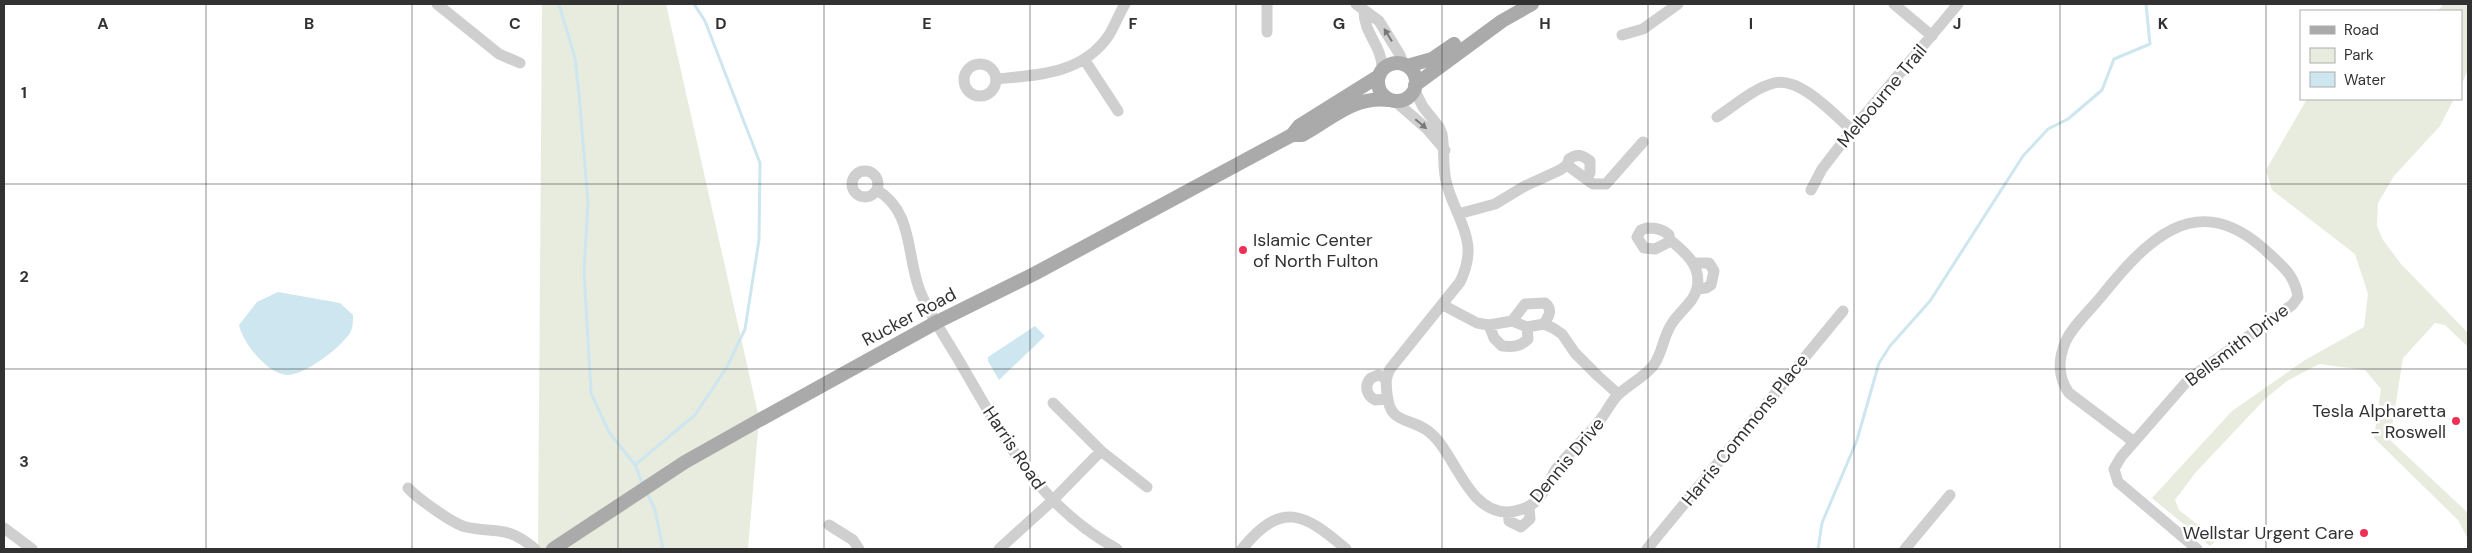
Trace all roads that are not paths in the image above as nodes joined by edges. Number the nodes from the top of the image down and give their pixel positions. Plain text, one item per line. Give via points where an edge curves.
1 (438, 4) edge
2 (1124, 4) edge
3 (1267, 4) edge
4 (1532, 4) edge
5 (1678, 4) edge
6 (1894, 4) edge
7 (1958, 4) edge
8 (1360, 8) edge
9 (1502, 21) junction
10 (1266, 32) dead end
11 (1622, 35) dead end
12 (1932, 36) junction
13 (1084, 60) junction
14 (520, 63) dead end
15 (1405, 66) junction
16 (1380, 73) junction
17 (996, 80) dead end
18 (1415, 87) junction
19 (1392, 101) junction
20 (1118, 111) dead end
21 (1717, 117) dead end
22 (1852, 130) junction
23 (1292, 136) junction
24 (1643, 142) dead end
25 (1445, 150) junction
26 (1567, 165) junction
27 (1586, 179) junction
28 (877, 190) dead end
29 (1811, 190) dead end
30 (1458, 214) junction
31 (1669, 239) dead end
32 (1693, 263) junction
33 (1697, 289) junction
34 (1443, 305) junction
35 (1843, 311) dead end
36 (1512, 321) junction
37 (937, 322) junction
38 (1544, 324) junction
39 (1489, 325) junction
40 (1527, 327) junction
41 (1386, 378) junction
42 (1618, 394) junction
43 (1388, 399) junction
44 (1053, 403) dead end
45 (2134, 442) junction
46 (1101, 451) junction
47 (1148, 487) dead end
48 (408, 488) dead end
49 (1950, 495) dead end
50 (1052, 501) junction
51 (1529, 507) junction
52 (1508, 512) junction
53 (829, 525) dead end
54 (4, 528) edge
55 (32, 549) edge
56 (535, 549) edge
57 (552, 549) edge
58 (859, 549) edge
59 (999, 549) edge
60 (1118, 549) edge
61 (1242, 549) edge
62 (1346, 549) edge
63 (1647, 549) edge
64 (1905, 549) edge
65 (2197, 549) edge

1 - 14 street via 499,54
2 - 13 street via 1109,35
3 - 10 street
4 - 9 main road
5 - 11 street via 1643,28
6 - 12 street
7 - 12 street, Melbourne Trail
15 -> 8 street via 1379,21
8 - 16 street via 1364,24 1380,54
9 - 15 main road via 1480,28 1432,58
9 - 18 main road
12 - 22 street, Melbourne Trail
13 - 17 street via 1052,73
13 - 20 street
15 - 16 main road via 1390,64
15 - 18 main road via 1414,75
16 - 19 main road via 1379,89
16 - 23 main road, Rucker Road via 1298,126
18 - 19 main road via 1409,97
18 - 25 street via 1429,116 1439,127
19 - 23 main road, Rucker Road via 1372,99 1354,103 1302,135
19 -> 25 street via 1426,128
21 - 22 street via 1760,89 1775,83 1790,84 1805,90
22 - 29 street, Melbourne Trail via 1822,169
23 - 37 main road, Rucker Road
24 - 27 street via 1606,184 1593,184
25 - 30 street via 1447,185
26 - 27 street
26 - 27 street via 1573,156 1583,156 1591,165
26 - 30 street via 1495,204
28 - 37 street, Harris Road via 896,206 908,234 920,291
30 - 34 street via 1470,254 1460,282
31 - 32 street via 1683,249
32 - 33 street via 1698,273
32 - 33 street, Dennis Drive via 1709,264 1714,271 1711,285
33 - 42 street, Dennis Drive via 1671,324 1653,366
34 - 39 street via 1466,319
34 - 41 street
35 - 63 street, Harris Commons Place
36 - 38 street via 1525,304 1537,302 1550,309
36 - 39 street
36 - 40 street
37 - 50 street, Harris Road via 1024,467
37 - 57 main road, Rucker Road via 657,480
38 - 40 street
38 - 42 street via 1562,334 1575,353
39 - 40 street via 1494,338 1502,346 1513,347 1528,339
41 - 43 street, Dennis Drive
41 - 43 street via 1378,375 1371,378 1367,388 1371,398
42 - 51 street, Dennis Drive via 1601,419 1558,468 1545,491
43 - 52 street, Dennis Drive via 1389,408 1395,415 1434,435 1475,496 1492,508
44 - 46 street
45 - 45 street, Bellsmith Drive via 2189,379 2292,305 2298,297 2296,283 2288,270 2250,236 2231,227 2203,222 2172,228 2128,262 2066,340 2060,370 2063,386
45 - 65 street, Bellsmith Drive via 2114,469 2118,482
46 - 47 street
46 - 50 street
48 - 56 street via 466,527 503,530
49 - 64 street
50 - 59 street
50 - 60 street, Harris Road via 1097,538
51 - 52 street, Dennis Drive
51 - 52 street via 1530,519 1521,527 1509,521
53 - 58 street via 853,540
54 - 55 street
61 - 62 street via 1265,525 1273,520 1293,517 1313,522

